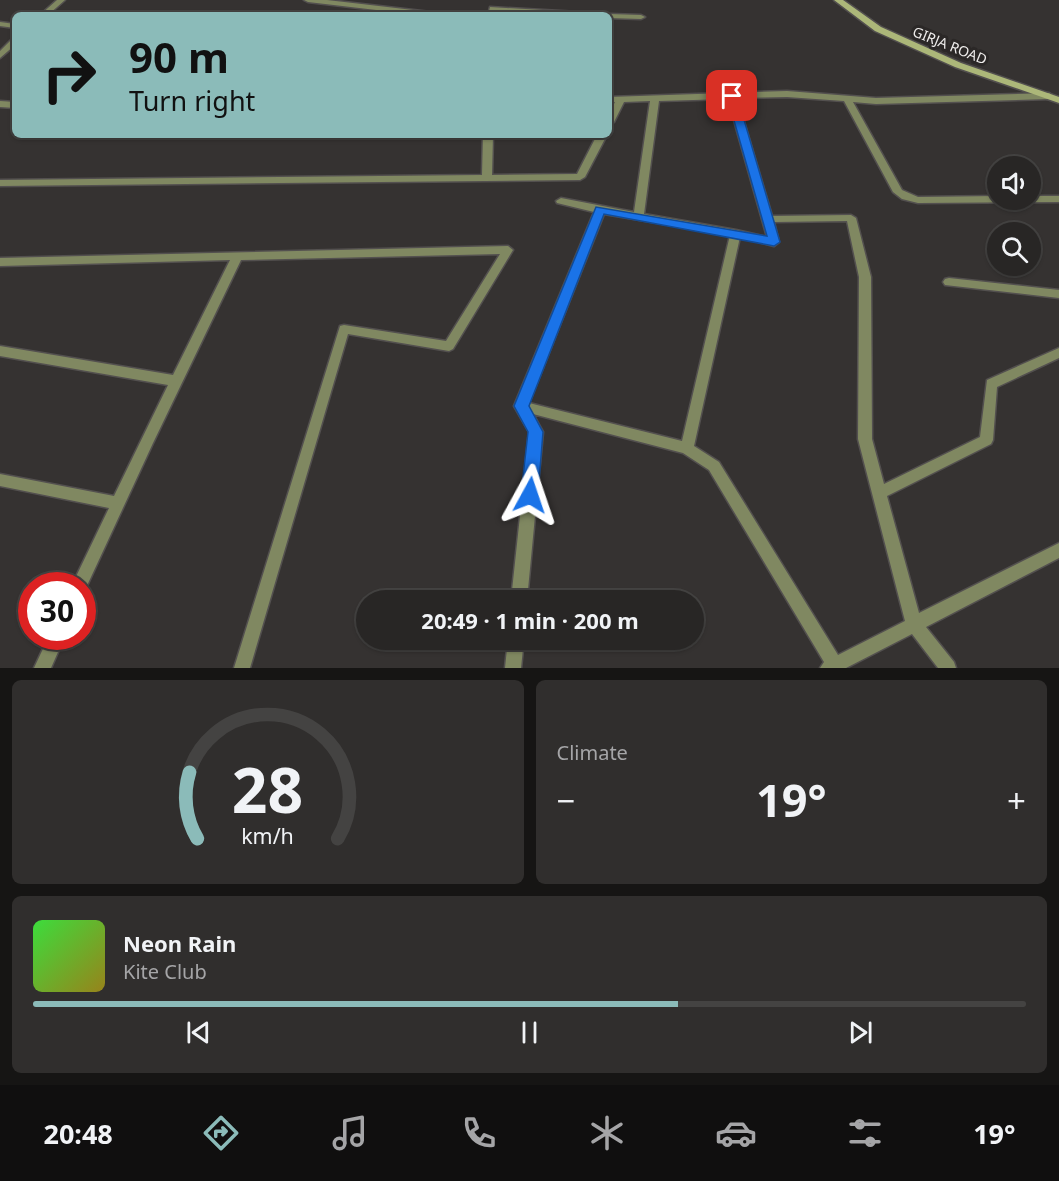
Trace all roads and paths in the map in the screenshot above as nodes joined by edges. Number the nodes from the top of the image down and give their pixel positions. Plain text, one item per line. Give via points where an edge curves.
1 (61, 0) edge
2 (308, 0) edge
3 (838, 0) edge
4 (47, 12) edge
5 (413, 12) edge
6 (492, 12) edge
7 (544, 12) edge
8 (612, 16) edge
9 (641, 17) dead end
10 (12, 44) edge
11 (0, 56) edge
12 (732, 96) junction
13 (1049, 96) junction
14 (656, 99) junction
15 (847, 99) junction
16 (612, 100) edge
17 (621, 100) junction
18 (1059, 100) edge
19 (612, 116) edge
20 (488, 138) edge
21 (600, 138) edge
22 (487, 178) junction
23 (0, 183) edge
24 (1059, 200) edge
25 (561, 201) dead end
26 (600, 210) junction
27 (639, 216) junction
28 (768, 219) junction
29 (736, 233) junction
30 (237, 257) junction
31 (0, 262) edge
32 (949, 282) dead end
33 (1059, 294) edge
34 (0, 351) edge
35 (1059, 353) edge
36 (176, 381) junction
37 (522, 406) junction
38 (687, 448) junction
39 (0, 480) edge
40 (879, 493) junction
41 (118, 503) junction
42 (1059, 550) edge
43 (86, 572) edge
44 (520, 590) edge
45 (914, 624) junction
46 (50, 650) edge
47 (515, 650) edge
48 (832, 666) edge
49 (42, 668) edge
50 (242, 668) edge
51 (513, 668) edge
52 (948, 668) edge

1 - 4 street
2 - 5 street
3 - 13 main road, GIRJA ROAD via 878,29 958,65
6 - 7 street
8 - 9 street
10 - 11 street
12 - 14 street
12 - 15 street via 787,94
12 - 28 street
13 - 15 street
13 - 18 main road, GIRJA ROAD
14 - 17 street
14 - 27 street
15 - 24 street via 898,192 906,197
16 - 17 street
17 - 19 street
20 - 22 street
21 - 22 street via 580,177
22 - 23 street
25 - 26 street
26 - 27 street
26 - 37 street
27 - 29 street
28 - 29 street via 774,242
28 - 40 street via 851,218 865,277 865,438
29 - 38 street
30 - 31 street
30 - 36 street
30 - 50 street via 507,250 449,346 344,329
32 - 33 street
34 - 36 street
35 - 40 street via 992,384 986,440
36 - 41 street
37 - 38 street
37 - 44 street via 536,432
38 - 48 street via 714,466
39 - 41 street
40 - 45 street
41 - 43 street
42 - 45 street
45 - 48 street
45 - 52 street
46 - 49 street
47 - 51 street

